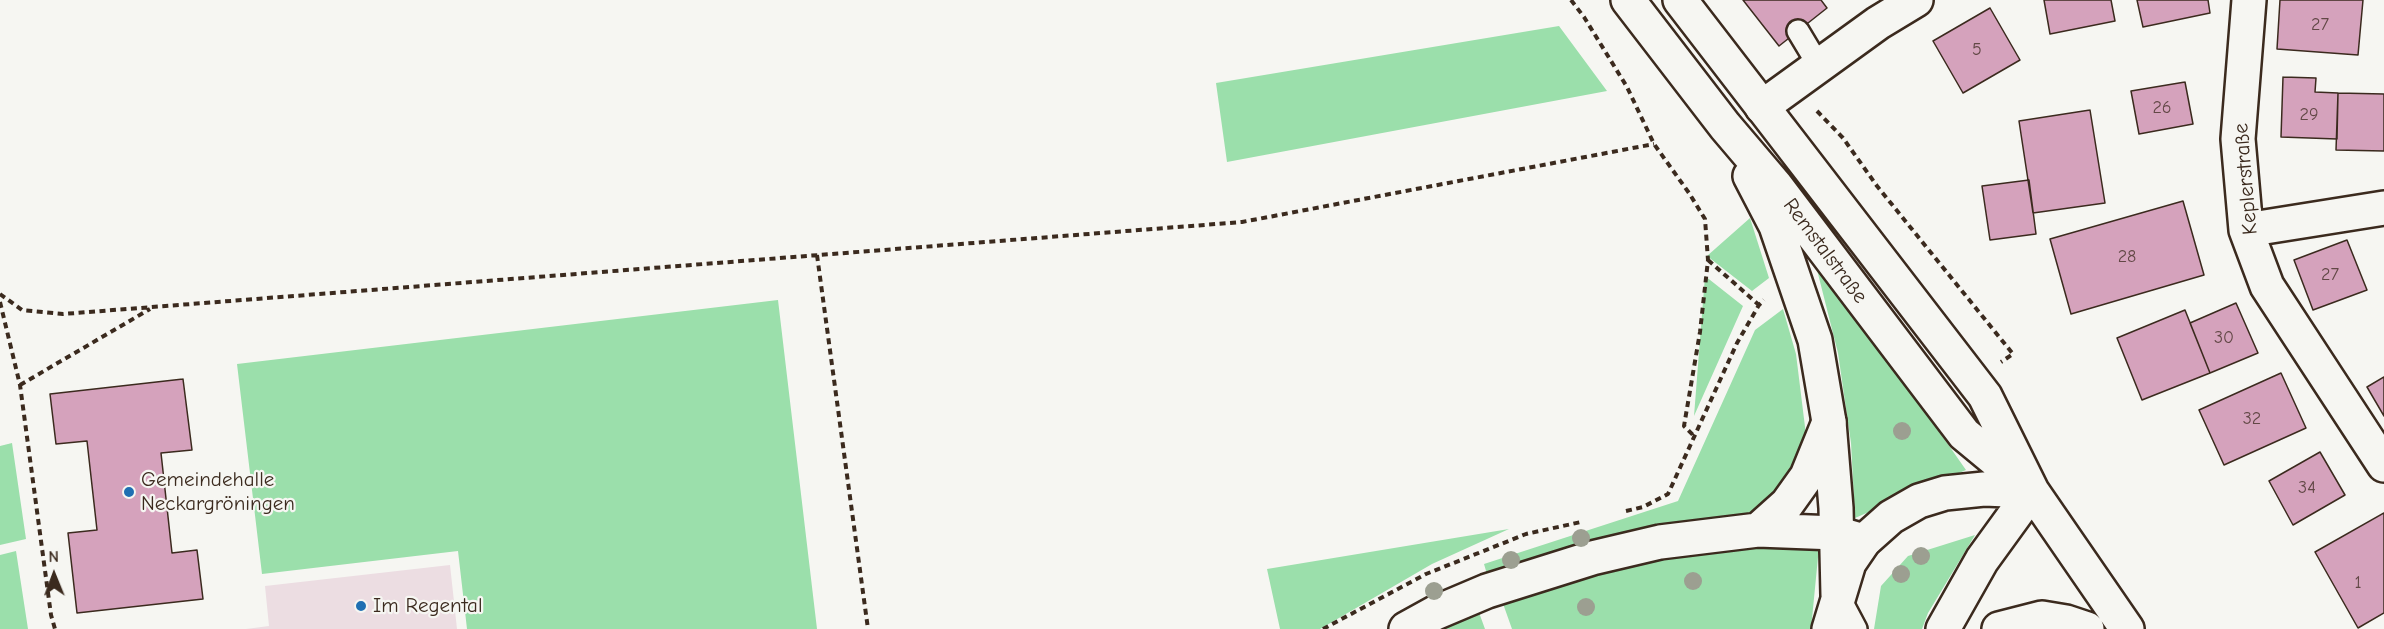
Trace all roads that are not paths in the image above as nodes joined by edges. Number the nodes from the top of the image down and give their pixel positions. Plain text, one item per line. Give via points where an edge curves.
1 (1628, 0) edge
2 (1680, 0) edge
3 (1916, 0) edge
4 (2249, 0) edge
5 (1798, 31) dead end
6 (1819, 66) junction
7 (1762, 107) junction
8 (1725, 126) junction
9 (2384, 208) edge
10 (2246, 230) junction
11 (1829, 422) junction
12 (2384, 465) edge
13 (2032, 491) junction
14 (1758, 530) junction
15 (1850, 537) junction
16 (1838, 595) junction
17 (1406, 629) edge
18 (1829, 629) edge
19 (1856, 629) edge
20 (1942, 629) edge
21 (1999, 629) edge
22 (2087, 629) edge
23 (2127, 629) edge

1 - 8 main road, Remstalstraße
2 - 7 main road, Remstalstraße
3 - 6 main road
4 - 10 main road, Keplerstraße via 2238,139
5 - 6 lane
6 - 7 main road
7 - 13 main road, Remstalstraße via 1985,396
8 - 11 main road via 1776,226 1815,340
8 - 13 main road, Remstalstraße via 1776,186 1964,434
9 - 10 main road
10 - 12 main road, Keplerstraße via 2267,286
11 - 14 main road via 1807,476 1787,504
11 - 15 main road
13 - 15 main road via 1984,489 1945,493 1919,501
13 - 20 main road via 1982,561
13 - 23 main road, Remstalstraße
14 - 15 main road
14 - 17 main road via 1660,542 1592,558 1487,591
15 - 16 main road via 1849,563
16 - 18 main road
16 - 19 lane
21 - 22 main road via 2042,618

